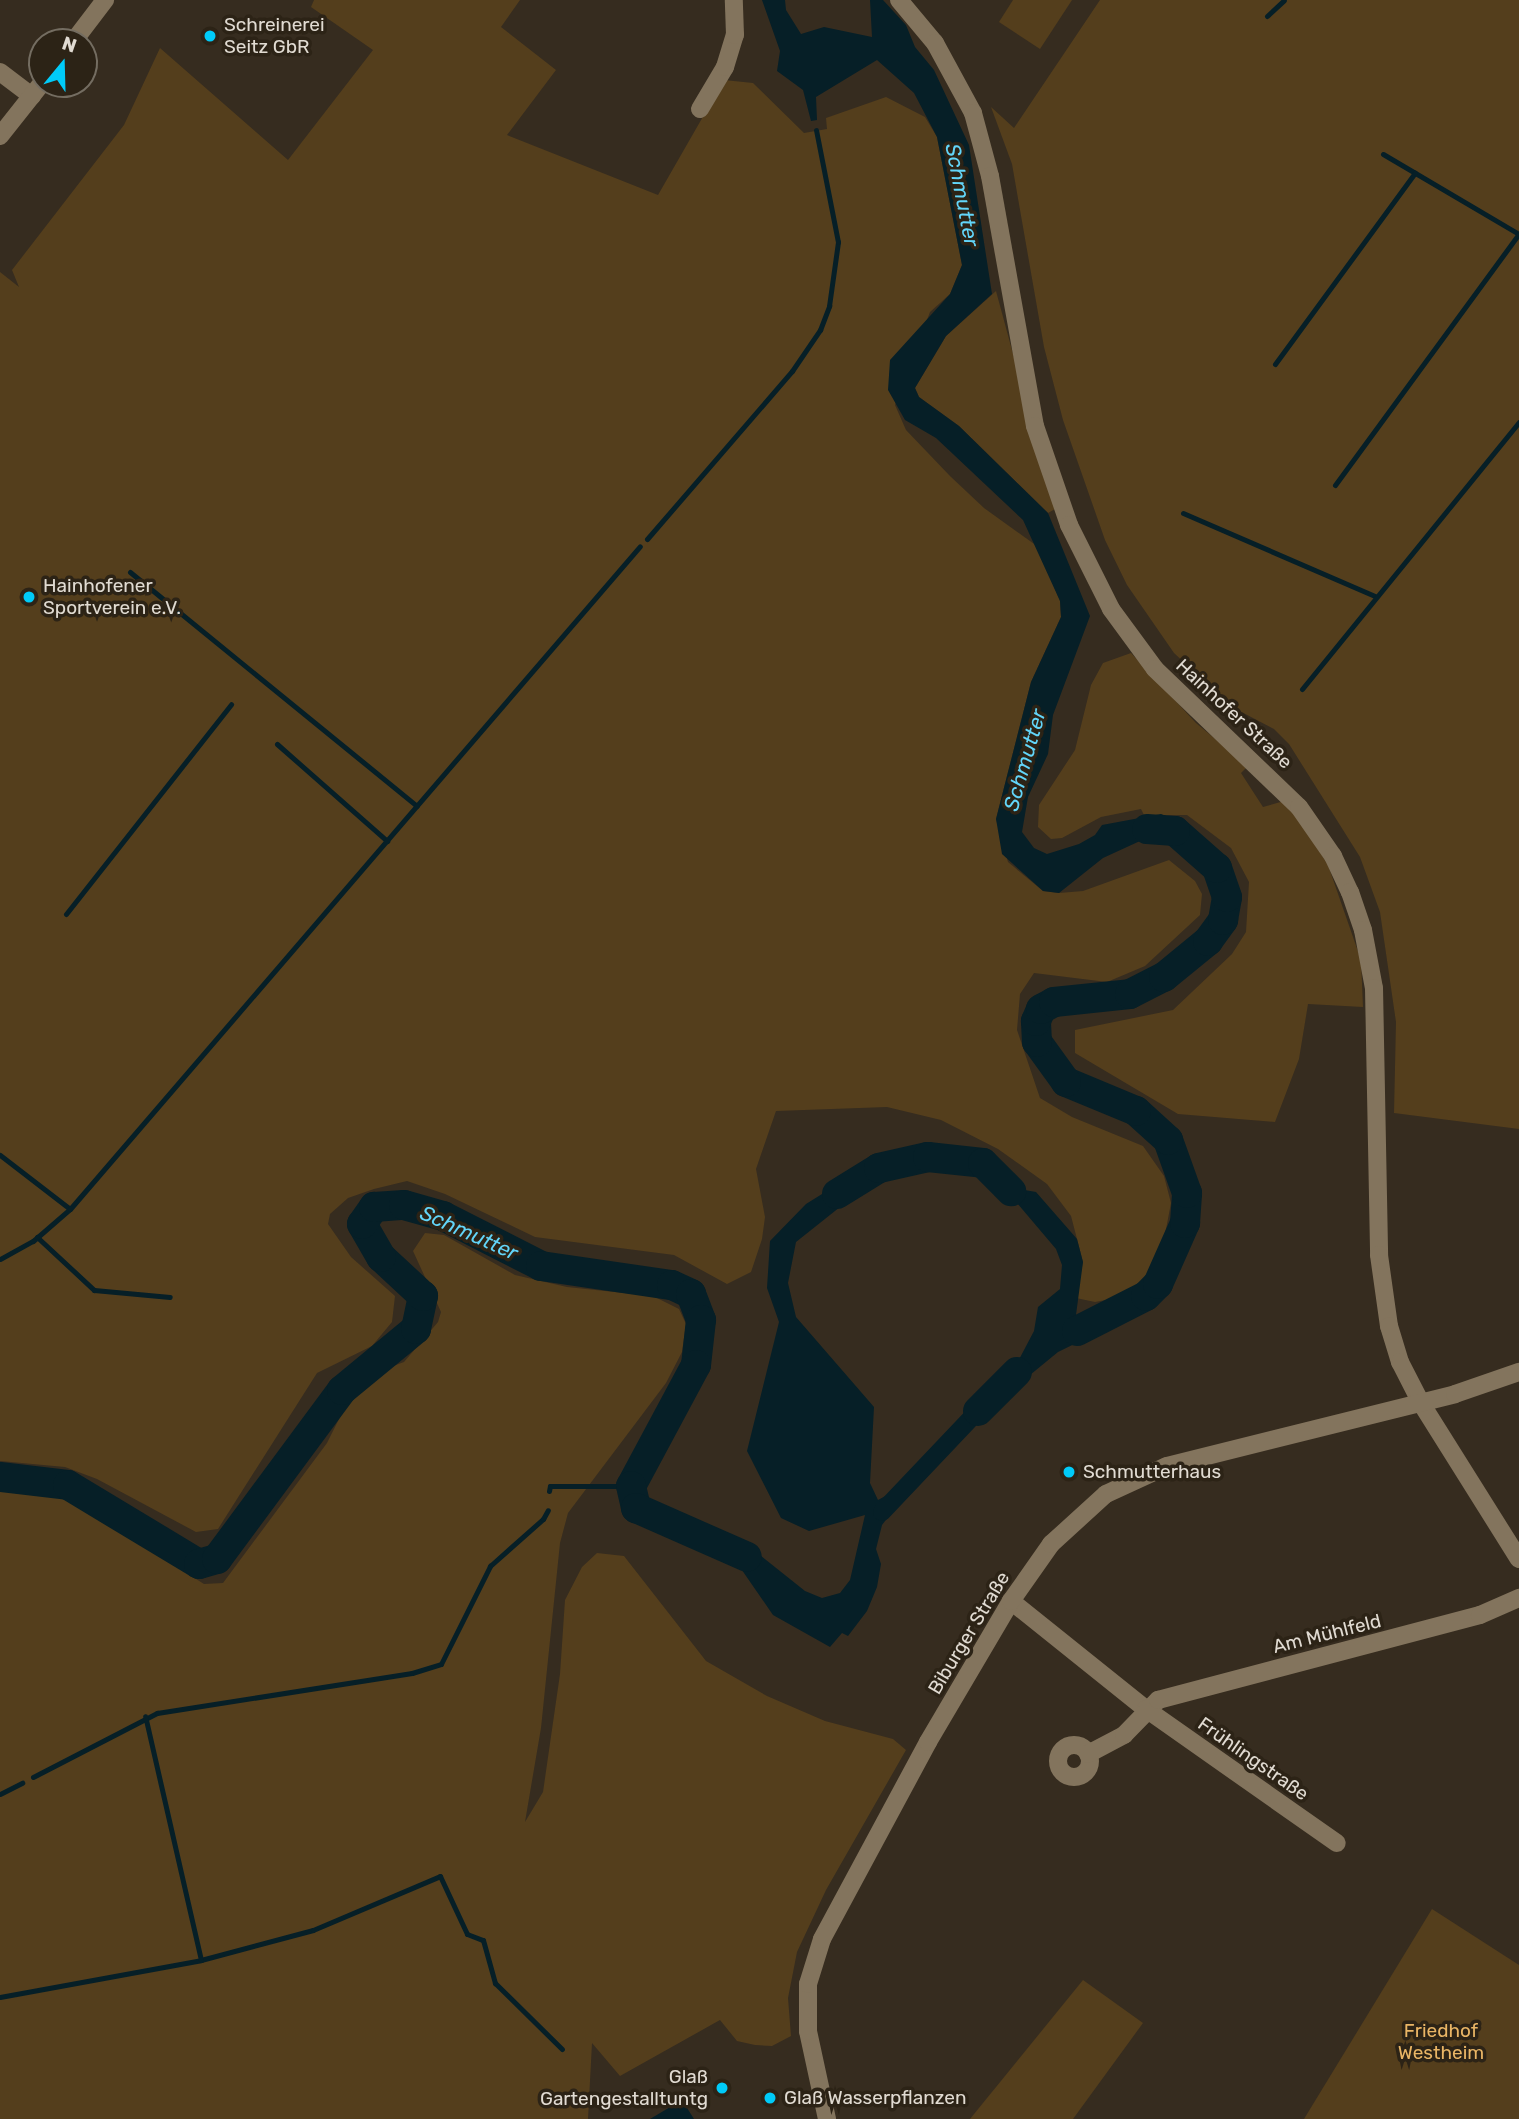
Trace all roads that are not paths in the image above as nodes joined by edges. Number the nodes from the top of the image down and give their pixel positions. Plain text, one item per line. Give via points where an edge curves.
1 (105, 0) edge
2 (734, 0) edge
3 (899, 0) edge
4 (84, 28) edge
5 (0, 72) edge
6 (28, 86) edge
7 (31, 98) edge
8 (700, 108) dead end
9 (0, 136) edge
10 (1519, 1372) edge
11 (1421, 1403) junction
12 (1519, 1559) edge
13 (1519, 1598) edge
14 (1011, 1601) junction
15 (1146, 1709) junction
16 (1088, 1754) dead end
17 (1337, 1843) dead end
18 (827, 2119) edge

1 - 4 street
2 - 8 street via 735,35 725,66
3 - 11 street, Hainhofer Straße via 935,43 973,113 990,176 1035,426 1069,525 1099,585 1155,669 1299,807 1333,856 1354,901 1374,988 1384,1301 1400,1362
5 - 6 street
7 - 9 street
10 - 11 street, Biburger Straße
11 - 12 street, Hainhofer Straße
11 - 14 street, Biburger Straße via 1199,1457 1129,1481 1079,1515 1039,1559
13 - 15 street, Am Mühlfeld via 1463,1620 1169,1696
14 - 15 street, Frühlingstraße
14 - 18 street, Biburger Straße via 822,1939 808,1984 808,2031
15 - 16 street via 1124,1735
15 - 17 street, Frühlingstraße

